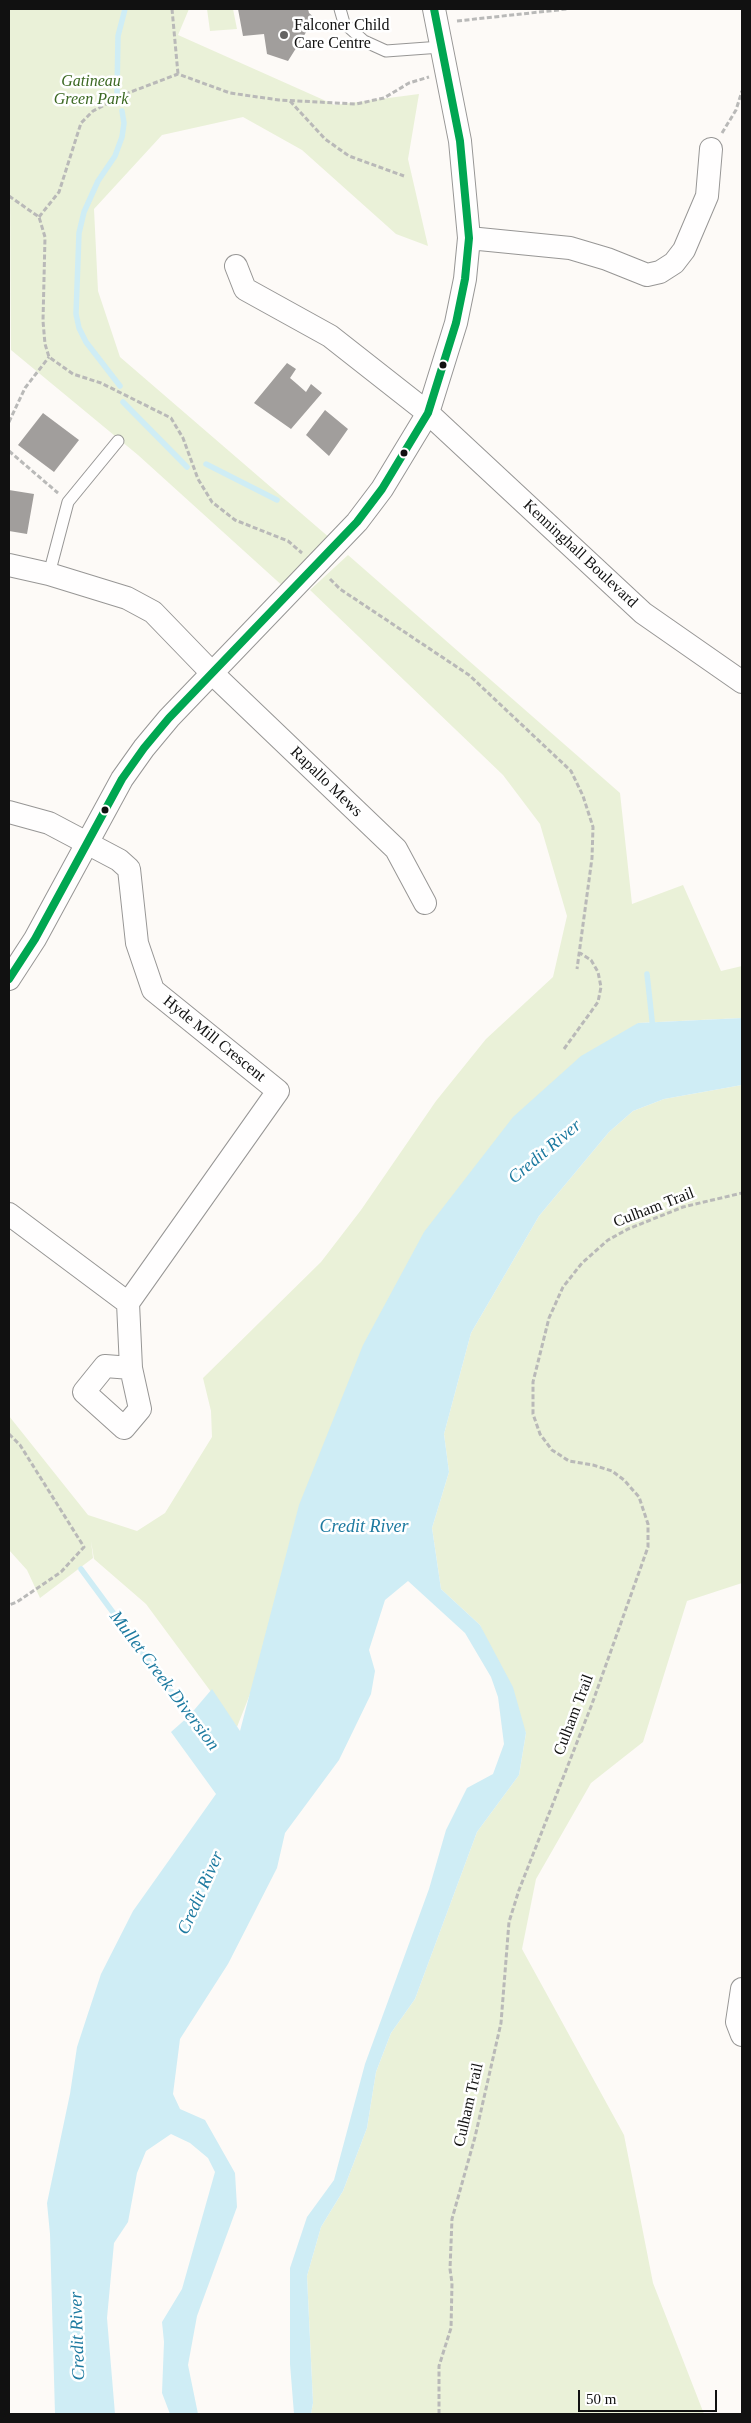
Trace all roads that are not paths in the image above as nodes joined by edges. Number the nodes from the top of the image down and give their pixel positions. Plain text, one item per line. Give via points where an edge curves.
1 (340, 9) edge
2 (435, 16) edge
3 (441, 47) junction
4 (712, 149) road end
5 (469, 238) junction
6 (236, 266) dead end
7 (428, 413) junction
8 (118, 441) dead end
9 (9, 565) edge
10 (49, 574) junction
11 (212, 673) junction
12 (742, 682) edge
13 (9, 812) edge
14 (87, 843) junction
15 (425, 903) dead end
16 (9, 979) edge
17 (9, 1214) edge
18 (128, 1304) junction
19 (131, 1368) dead end
20 (742, 1989) edge
21 (742, 2034) edge

1 - 3 lane via 344,23 364,41 386,52
2 - 3 street
3 - 5 street via 460,141
4 - 5 street via 707,196 684,250 674,263 660,272 647,275 570,248
5 - 7 street via 456,322
6 - 7 street, Kenninghall Boulevard via 245,289 330,336
7 - 11 street via 382,489 357,522
7 - 12 street, Kenninghall Boulevard via 643,613
8 - 10 lane via 68,502
9 - 10 street, Rapallo Mews
10 - 11 street, Rapallo Mews via 127,598 153,612
11 - 14 street via 144,748 122,779
11 - 15 street, Rapallo Mews via 396,849
13 - 14 street via 49,823
14 - 16 street via 35,939
14 - 18 street, Hyde Mill Crescent via 129,869 137,943 153,990 278,1091
17 - 18 street
18 - 19 street
20 - 21 street via 737,2022

